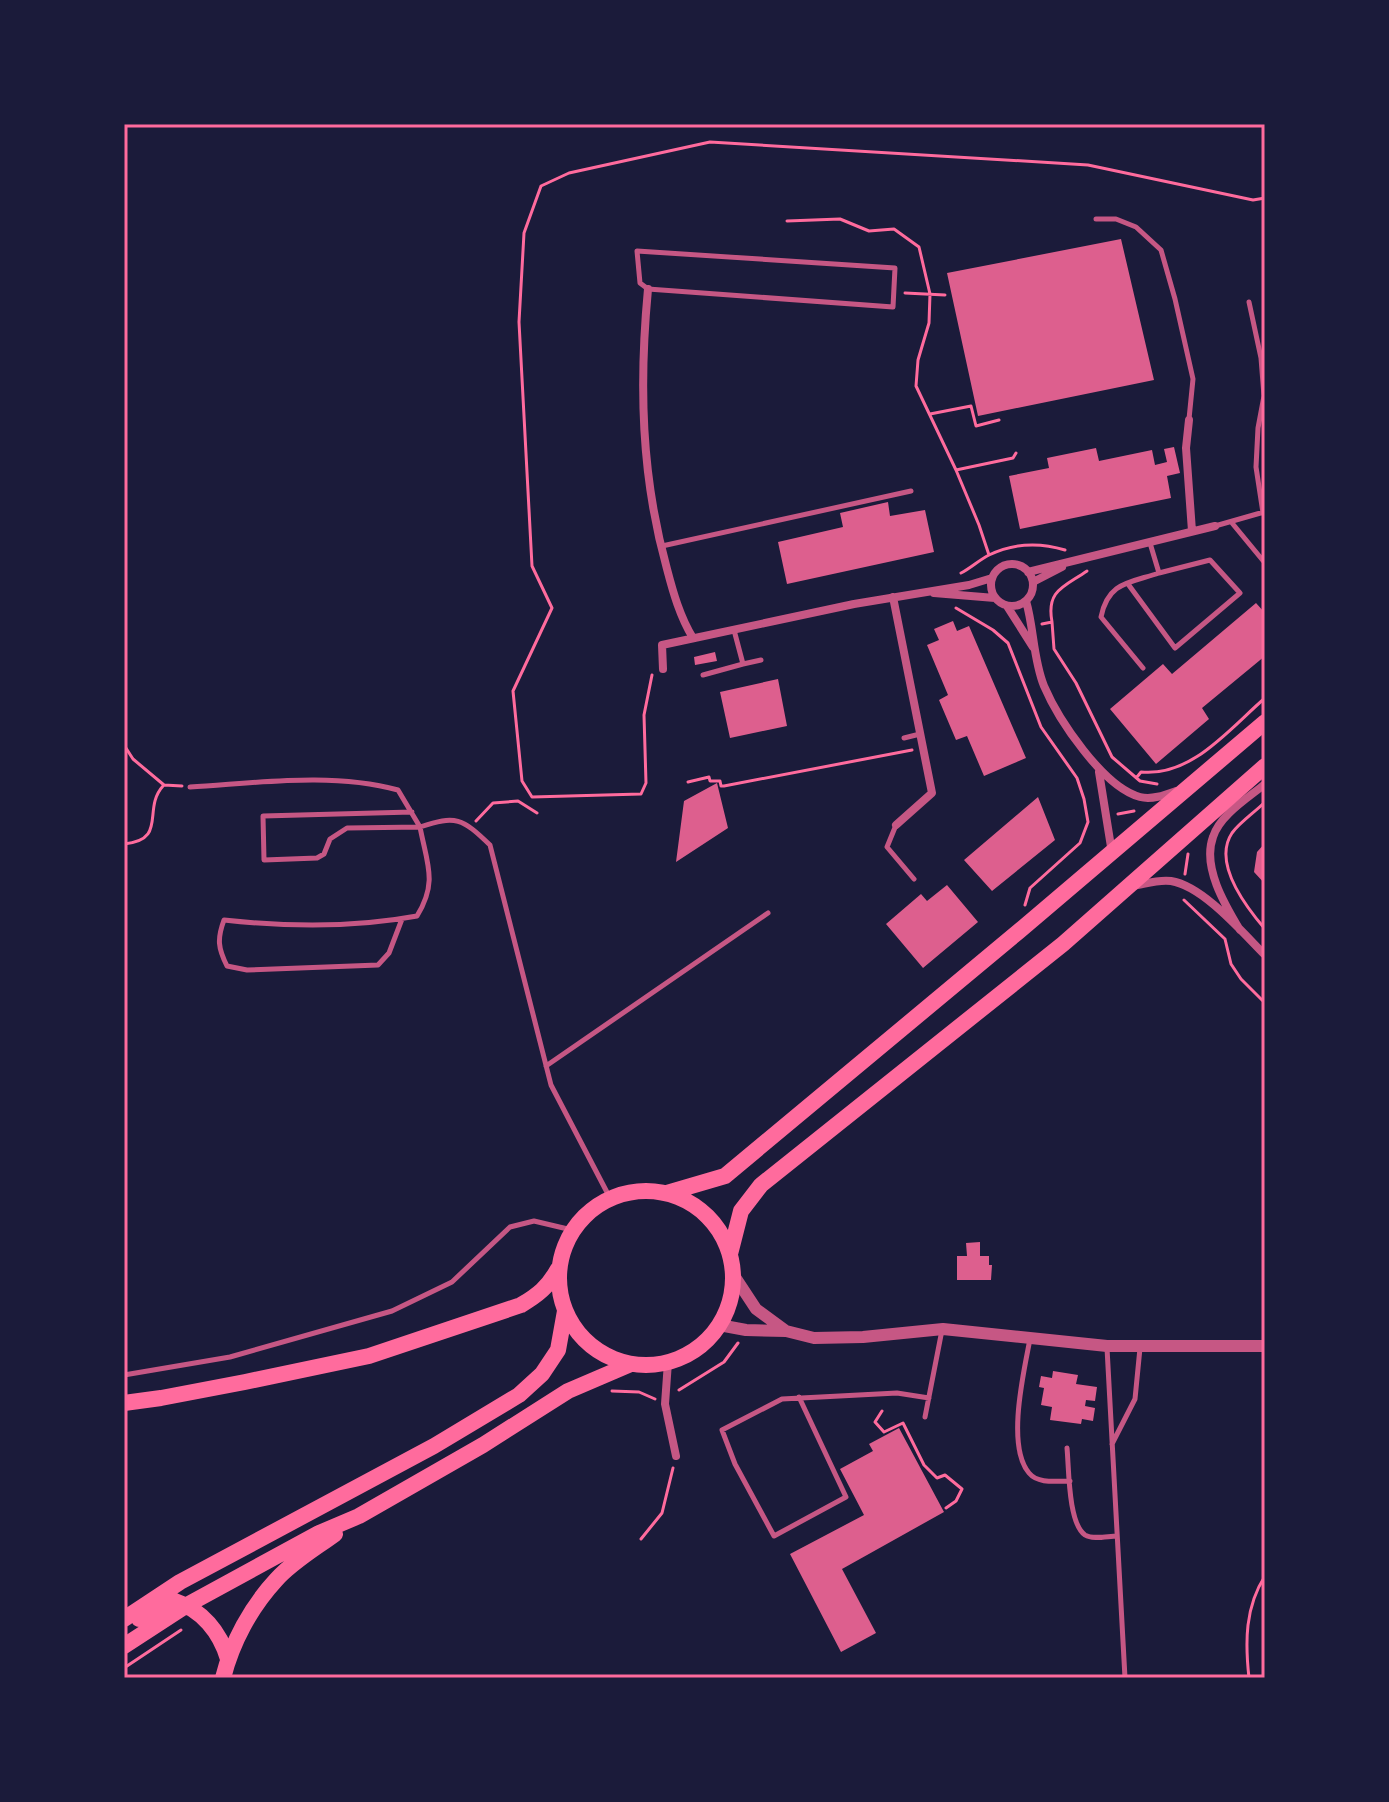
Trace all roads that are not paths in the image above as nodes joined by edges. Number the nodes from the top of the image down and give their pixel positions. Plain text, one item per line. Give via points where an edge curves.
1 (1096, 219) dead end
2 (648, 289) junction
3 (1249, 302) dead end
4 (1189, 420) joint
5 (911, 491) dead end
6 (1264, 512) edge
7 (1232, 523) junction
8 (1215, 526) joint
9 (1192, 531) junction
10 (1150, 543) junction
11 (661, 546) junction
12 (1076, 559) junction
13 (1265, 563) edge
14 (1028, 572) junction
15 (1159, 573) junction
16 (992, 578) junction
17 (1033, 582) junction
18 (1128, 584) junction
19 (921, 591) junction
20 (893, 597) junction
21 (995, 598) junction
22 (1026, 601) junction
23 (1007, 606) junction
24 (734, 630) junction
25 (693, 638) junction
26 (1035, 652) junction
27 (761, 660) dead end
28 (743, 664) junction
29 (1143, 668) dead end
30 (663, 669) dead end
31 (703, 675) dead end
32 (1265, 722) edge
33 (921, 734) junction
34 (904, 738) dead end
35 (1265, 766) edge
36 (1099, 772) junction
37 (1265, 784) edge
38 (190, 787) road end
39 (1188, 788) junction
40 (412, 812) junction
41 (896, 825) joint
42 (420, 827) junction
43 (1112, 853) junction
44 (914, 879) dead end
45 (1127, 887) junction
46 (768, 913) dead end
47 (402, 919) junction
48 (1240, 930) junction
49 (1265, 955) edge
50 (546, 1066) junction
51 (667, 1193) junction
52 (610, 1198) junction
53 (572, 1230) junction
54 (730, 1254) junction
55 (559, 1267) junction
56 (733, 1274) junction
57 (565, 1311) junction
58 (719, 1325) junction
59 (943, 1329) junction
60 (786, 1331) junction
61 (1030, 1338) junction
62 (1107, 1346) junction
63 (1141, 1346) junction
64 (1265, 1346) edge
65 (668, 1362) junction
66 (631, 1364) junction
67 (124, 1375) edge
68 (799, 1397) junction
69 (929, 1398) junction
70 (124, 1403) edge
71 (925, 1417) dead end
72 (1111, 1445) junction
73 (1067, 1448) dead end
74 (676, 1456) road end
75 (1070, 1481) junction
76 (359, 1516) junction
77 (1117, 1536) junction
78 (187, 1605) junction
79 (124, 1619) edge
80 (124, 1627) edge
81 (124, 1646) edge
82 (228, 1659) junction
83 (223, 1678) edge
84 (1125, 1678) edge

1 - 4 lane via 1136,227 1161,250 1193,379
2 - 2 lane via 893,307 895,268 637,251 640,283
2 - 11 street via 642,415 646,471
3 - 6 lane via 1264,396 1256,467
4 - 9 street
5 - 11 lane
6 - 7 lane
7 - 8 lane
7 - 13 lane
8 - 9 street
9 - 10 street
10 - 12 street
10 - 15 lane
11 - 25 street
12 - 14 street
12 - 17 street
14 - 16 street via 1007,565
14 - 17 street
15 - 18 lane
15 - 18 lane via 1210,560 1240,593 1175,648
16 - 19 street
16 - 21 street
17 - 22 street
18 - 29 lane via 1109,593 1101,617
19 - 20 street
19 - 21 street
20 - 24 street
20 - 33 street
21 - 23 street
22 - 23 street
22 - 26 street
23 - 26 street
24 - 25 street
24 - 28 lane
25 - 30 street via 662,645
26 - 36 street via 1044,685
27 - 28 lane
28 - 31 lane
32 - 39 highway
33 - 34 lane
33 - 41 street via 932,793
35 - 45 highway
36 - 39 street via 1141,798
36 - 43 street
37 - 48 street via 1213,836 1211,869
38 - 40 lane via 366,781 398,790
39 - 43 highway
40 - 42 lane
40 - 42 lane via 263,816 264,860 317,858 330,839 347,828
41 - 44 lane via 887,847
42 - 47 lane via 429,897 417,916
42 - 50 lane via 446,818 471,826 490,845
43 - 51 highway via 725,1176
45 - 48 street via 1171,881 1192,889
45 - 54 highway via 761,1185 741,1211
46 - 50 lane
47 - 47 lane via 389,953 378,965 247,970 227,966 219,951 224,920 336,925
48 - 49 street
50 - 52 lane
51 - 52 highway via 648,1190
51 - 54 highway via 707,1215
52 - 53 highway
53 - 55 highway
53 - 67 lane via 534,1221 510,1227 452,1282 392,1311 230,1357
54 - 56 highway
55 - 57 highway
55 - 70 highway via 539,1295 521,1305 398,1347
56 - 58 highway via 730,1301
56 - 60 street via 756,1309
57 - 66 highway via 591,1346
57 - 79 highway via 558,1350 519,1395 180,1582
58 - 60 street
58 - 65 highway via 705,1342
59 - 60 street via 841,1338
59 - 61 street
59 - 69 lane
61 - 62 street
61 - 75 lane via 1021,1384 1018,1451 1029,1474 1042,1481
62 - 63 street
62 - 72 lane
63 - 64 street
63 - 72 lane via 1135,1399
65 - 66 highway
65 - 74 street via 665,1404
66 - 76 highway via 568,1391
68 - 68 lane via 782,1399 722,1430 774,1536 846,1497
68 - 69 lane via 897,1393
69 - 71 lane
72 - 77 lane
73 - 75 lane
75 - 77 lane via 1074,1517 1085,1534
76 - 78 highway
76 - 82 highway via 278,1578 251,1612
77 - 84 lane
78 - 80 highway via 175,1601
78 - 81 highway
78 - 82 highway via 214,1629
82 - 83 highway

